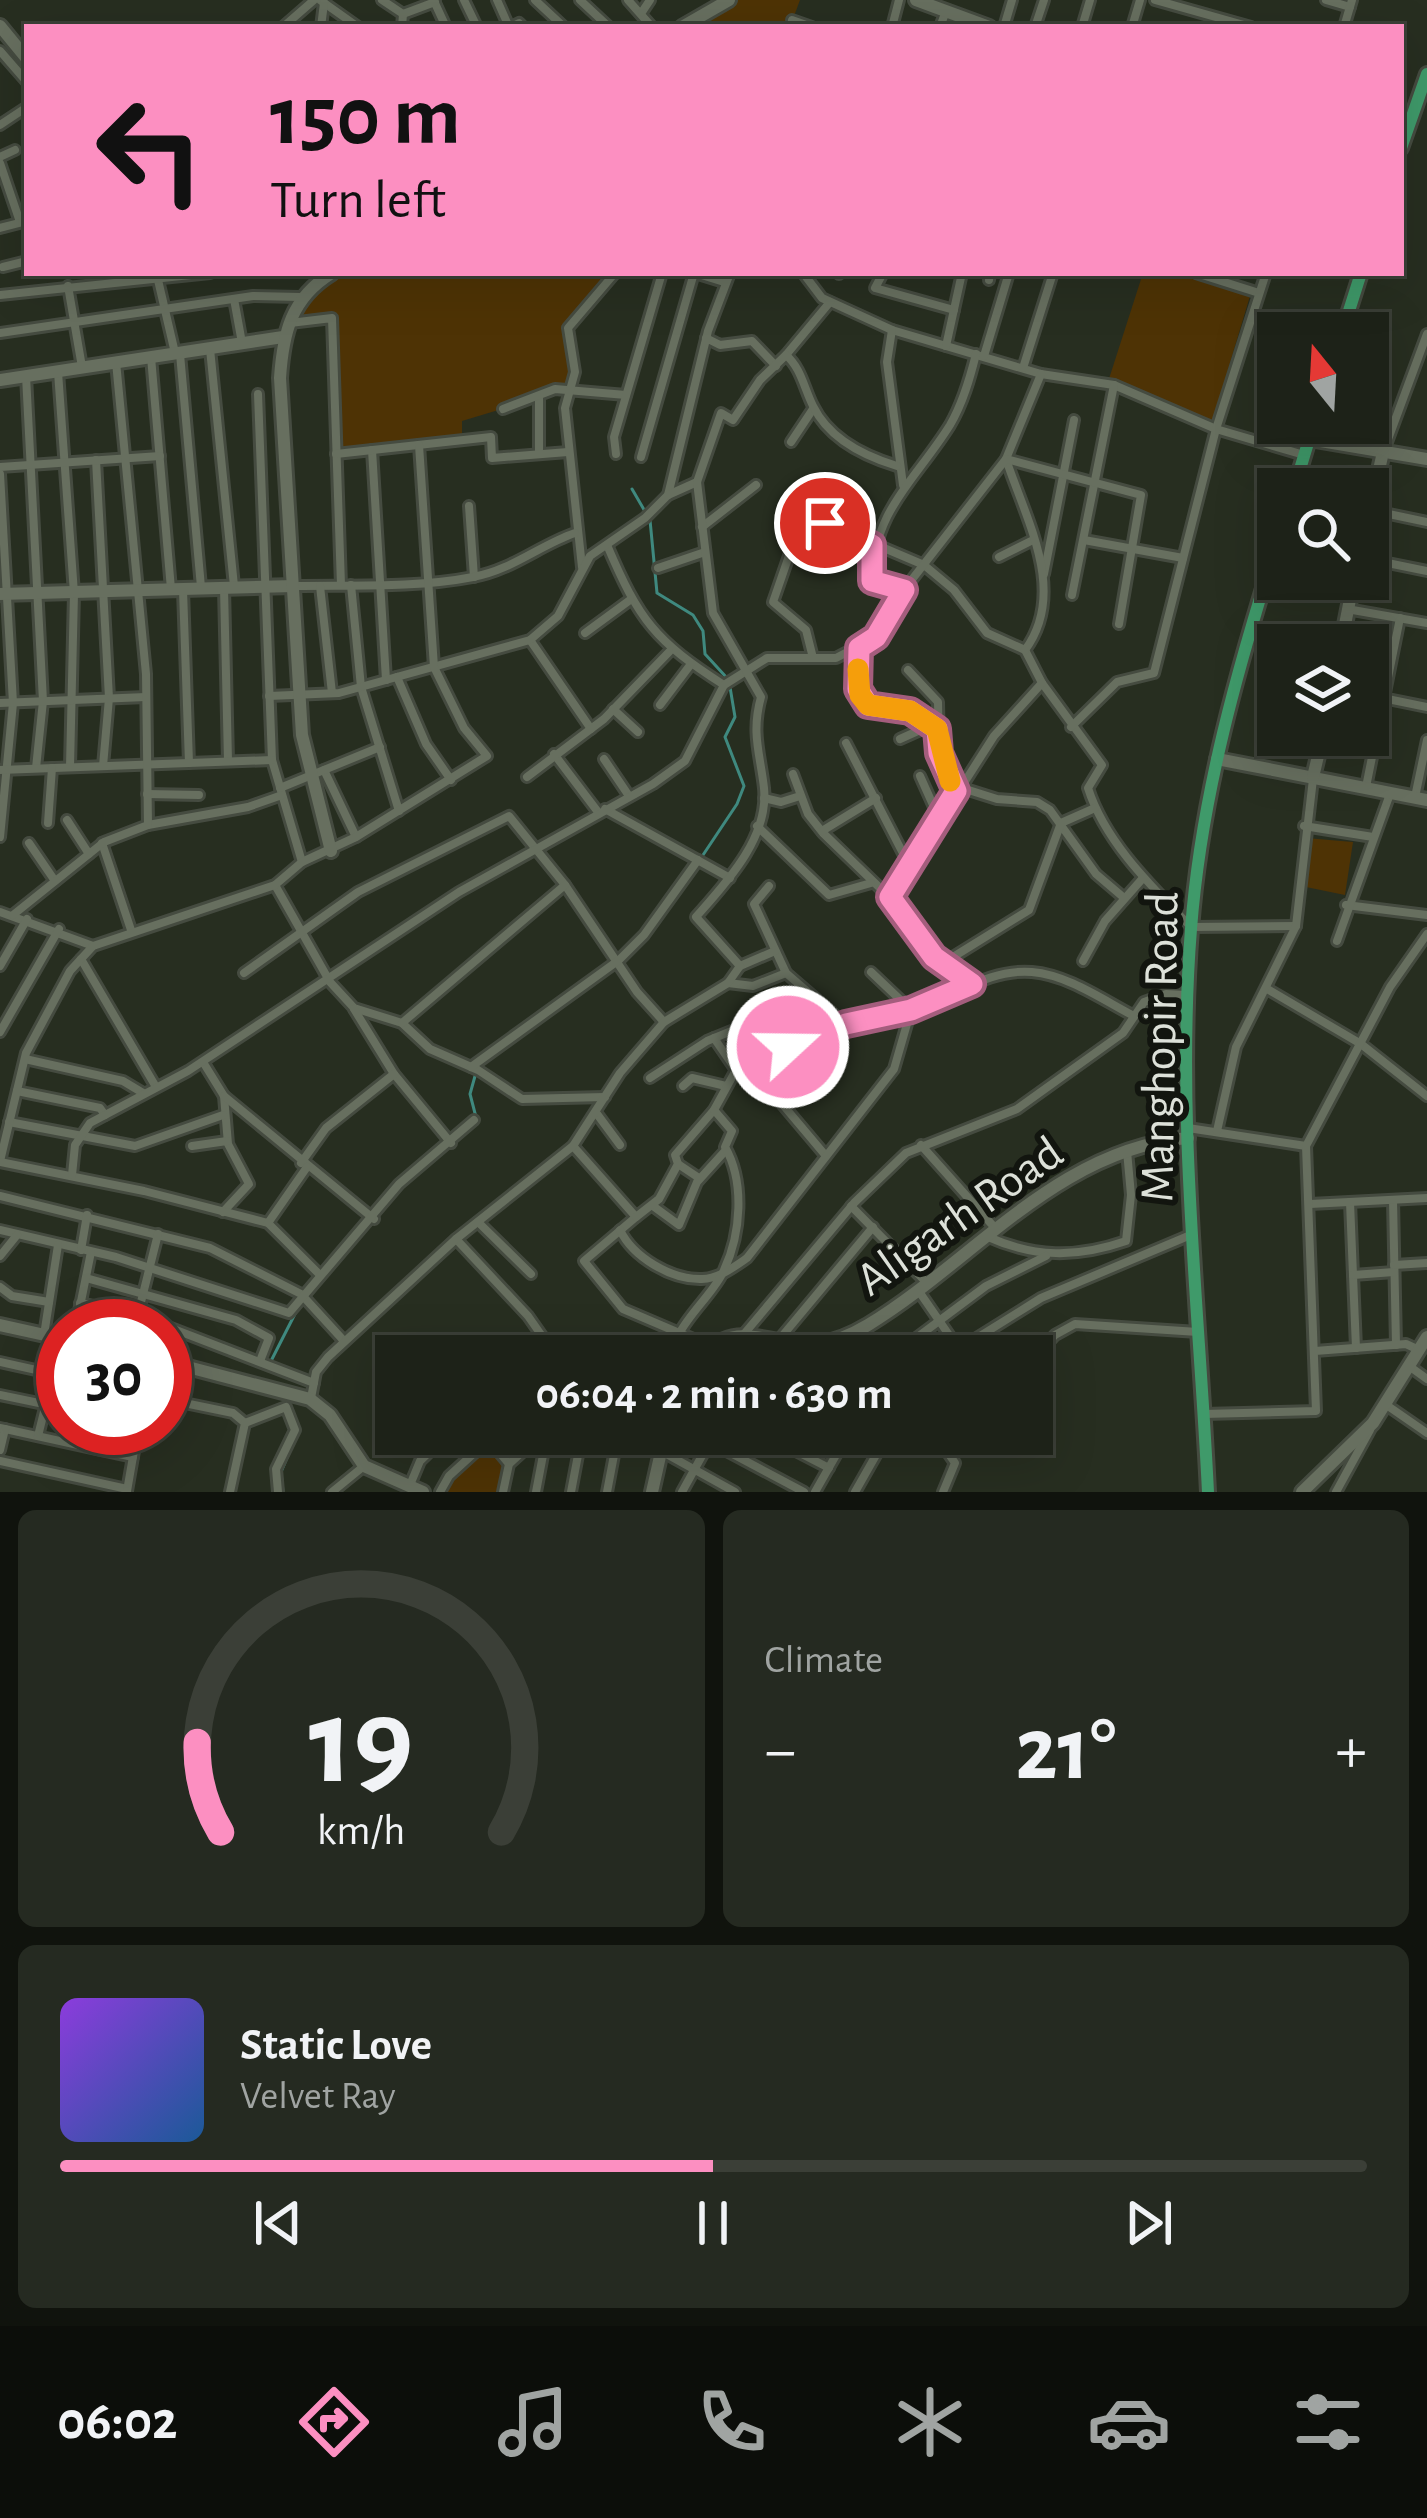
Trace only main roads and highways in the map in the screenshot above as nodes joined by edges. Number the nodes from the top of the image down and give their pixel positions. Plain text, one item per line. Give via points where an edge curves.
1 (1427, 74) edge
2 (1423, 100) edge
3 (1404, 141) edge
4 (1360, 276) edge
5 (1349, 312) edge
6 (1259, 600) edge
7 (1208, 1492) edge

1 - 2 main road
2 - 3 main road
4 - 5 main road
6 - 7 main road, Manghopir Road via 1217,759 1191,927 1188,1133

